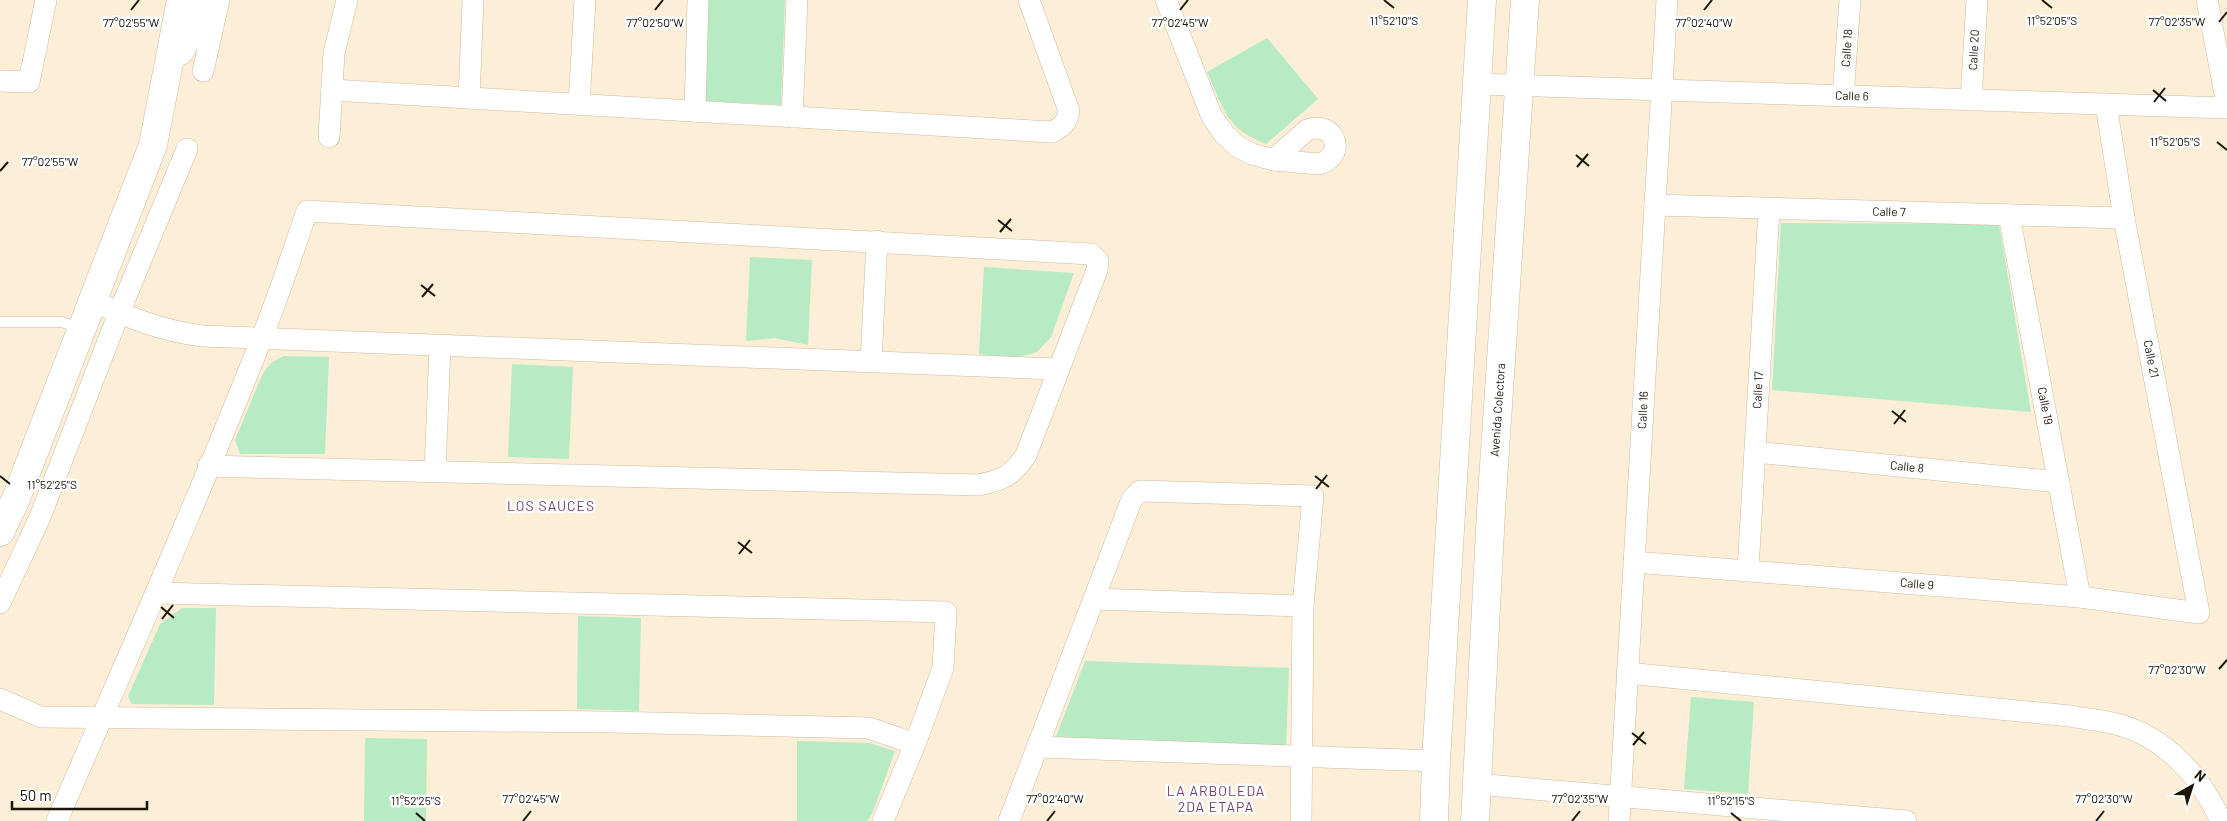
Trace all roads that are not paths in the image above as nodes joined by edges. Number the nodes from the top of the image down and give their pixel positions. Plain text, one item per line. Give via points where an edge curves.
1 (46, 0) edge
2 (181, 0) edge
3 (207, 0) edge
4 (219, 0) edge
5 (347, 0) edge
6 (473, 0) edge
7 (585, 0) edge
8 (698, 0) edge
9 (796, 0) edge
10 (1029, 0) edge
11 (1166, 0) edge
12 (1482, 0) edge
13 (1525, 0) edge
14 (1667, 0) edge
15 (1850, 0) edge
16 (1977, 0) edge
17 (2207, 0) edge
18 (203, 71) dead end
19 (166, 76) junction
20 (0, 81) edge
21 (1478, 84) junction
22 (1520, 85) junction
23 (332, 90) junction
24 (1662, 90) junction
25 (1844, 96) junction
26 (468, 98) junction
27 (1971, 100) junction
28 (579, 104) junction
29 (2106, 104) junction
30 (2227, 106) edge
31 (695, 111) junction
32 (792, 117) junction
33 (329, 137) dead end
34 (187, 149) dead end
35 (1273, 160) dead end
36 (1655, 205) junction
37 (1770, 209) junction
38 (2009, 215) junction
39 (2124, 218) junction
40 (877, 241) junction
41 (91, 300) junction
42 (119, 313) junction
43 (0, 322) edge
44 (81, 328) junction
45 (262, 339) junction
46 (440, 346) junction
47 (871, 362) junction
48 (1057, 369) junction
49 (1755, 452) junction
50 (208, 466) junction
51 (435, 471) junction
52 (2059, 482) junction
53 (0, 532) edge
54 (1634, 562) junction
55 (1748, 570) junction
56 (156, 593) junction
57 (2080, 597) junction
58 (1094, 599) junction
59 (0, 603) edge
60 (1304, 606) junction
61 (2199, 613) joint
62 (1627, 673) junction
63 (0, 699) edge
64 (101, 718) junction
65 (915, 744) junction
66 (1037, 747) junction
67 (1302, 756) junction
68 (1436, 761) junction
69 (1476, 784) junction
70 (1620, 796) junction
71 (1736, 814) edge
72 (1856, 819) edge
73 (57, 821) edge
74 (883, 821) edge
75 (1009, 821) edge
76 (1301, 821) edge
77 (1434, 821) edge
78 (1474, 821) edge
79 (1620, 821) edge
80 (1906, 821) edge
81 (2221, 821) edge

1 - 20 street via 29,82
2 - 19 street
3 - 19 street
4 - 18 street
5 - 23 street via 334,54
6 - 26 street
7 - 28 street
8 - 31 street
9 - 32 street
10 - 32 street via 1069,111 1061,128 1052,132
11 - 35 street via 1212,117 1238,147
12 - 21 street
13 - 22 street, Avenida Colectora
14 - 24 street, Calle 16
15 - 25 street, Calle 18
16 - 27 street, Calle 20
17 - 30 street
19 - 41 street via 152,145
21 - 22 street, Calle 6
21 - 68 street
22 - 24 street, Calle 6
22 - 69 street, Avenida Colectora
23 - 26 street
23 - 33 street
24 - 25 street, Calle 6
24 - 36 street, Calle 16
25 - 27 street, Calle 6
26 - 28 street
27 - 29 street, Calle 6
28 - 31 street
29 - 30 street, Calle 6
29 - 39 street, Calle 21
31 - 32 street
34 - 42 street
36 - 37 street, Calle 7
36 - 54 street, Calle 16
37 - 38 street, Calle 7
37 - 49 street, Calle 17
38 - 39 street, Calle 7
38 - 52 street, Calle 19
39 - 61 street, Calle 21
40 - 45 street via 307,211
40 - 47 street
40 - 48 street via 1091,254 1098,261 1097,270
41 - 42 street
41 - 44 street
42 - 45 street via 176,333
42 - 59 street via 40,517
43 - 44 lane via 61,322
44 - 53 street via 15,501
45 - 46 street
45 - 50 street
46 - 47 street
46 - 51 street
47 - 48 street
48 - 51 street via 1026,454 1016,471 998,481 978,484
49 - 52 street, Calle 8
49 - 55 street, Calle 17
50 - 51 street
50 - 56 street
52 - 57 street, Calle 19
54 - 55 street, Calle 9
54 - 62 street, Calle 16
55 - 57 street, Calle 9
56 - 64 street
56 - 65 street via 946,612 943,668
57 - 61 street, Calle 9
58 - 60 street
58 - 60 street via 1132,498 1140,491 1312,496
58 - 66 street
60 - 67 street
62 - 70 street, Calle 16
62 - 81 street via 2070,716 2116,724 2140,734 2190,770 2206,791
63 - 64 street via 41,717
64 - 65 street via 869,728
64 - 73 street
65 - 74 street
66 - 67 street
66 - 75 street
67 - 68 street
67 - 76 street
68 - 77 street
69 - 70 street
69 - 78 street, Avenida Colectora
70 - 71 street
70 - 79 street, Calle 16
71 - 72 street
72 - 80 street

